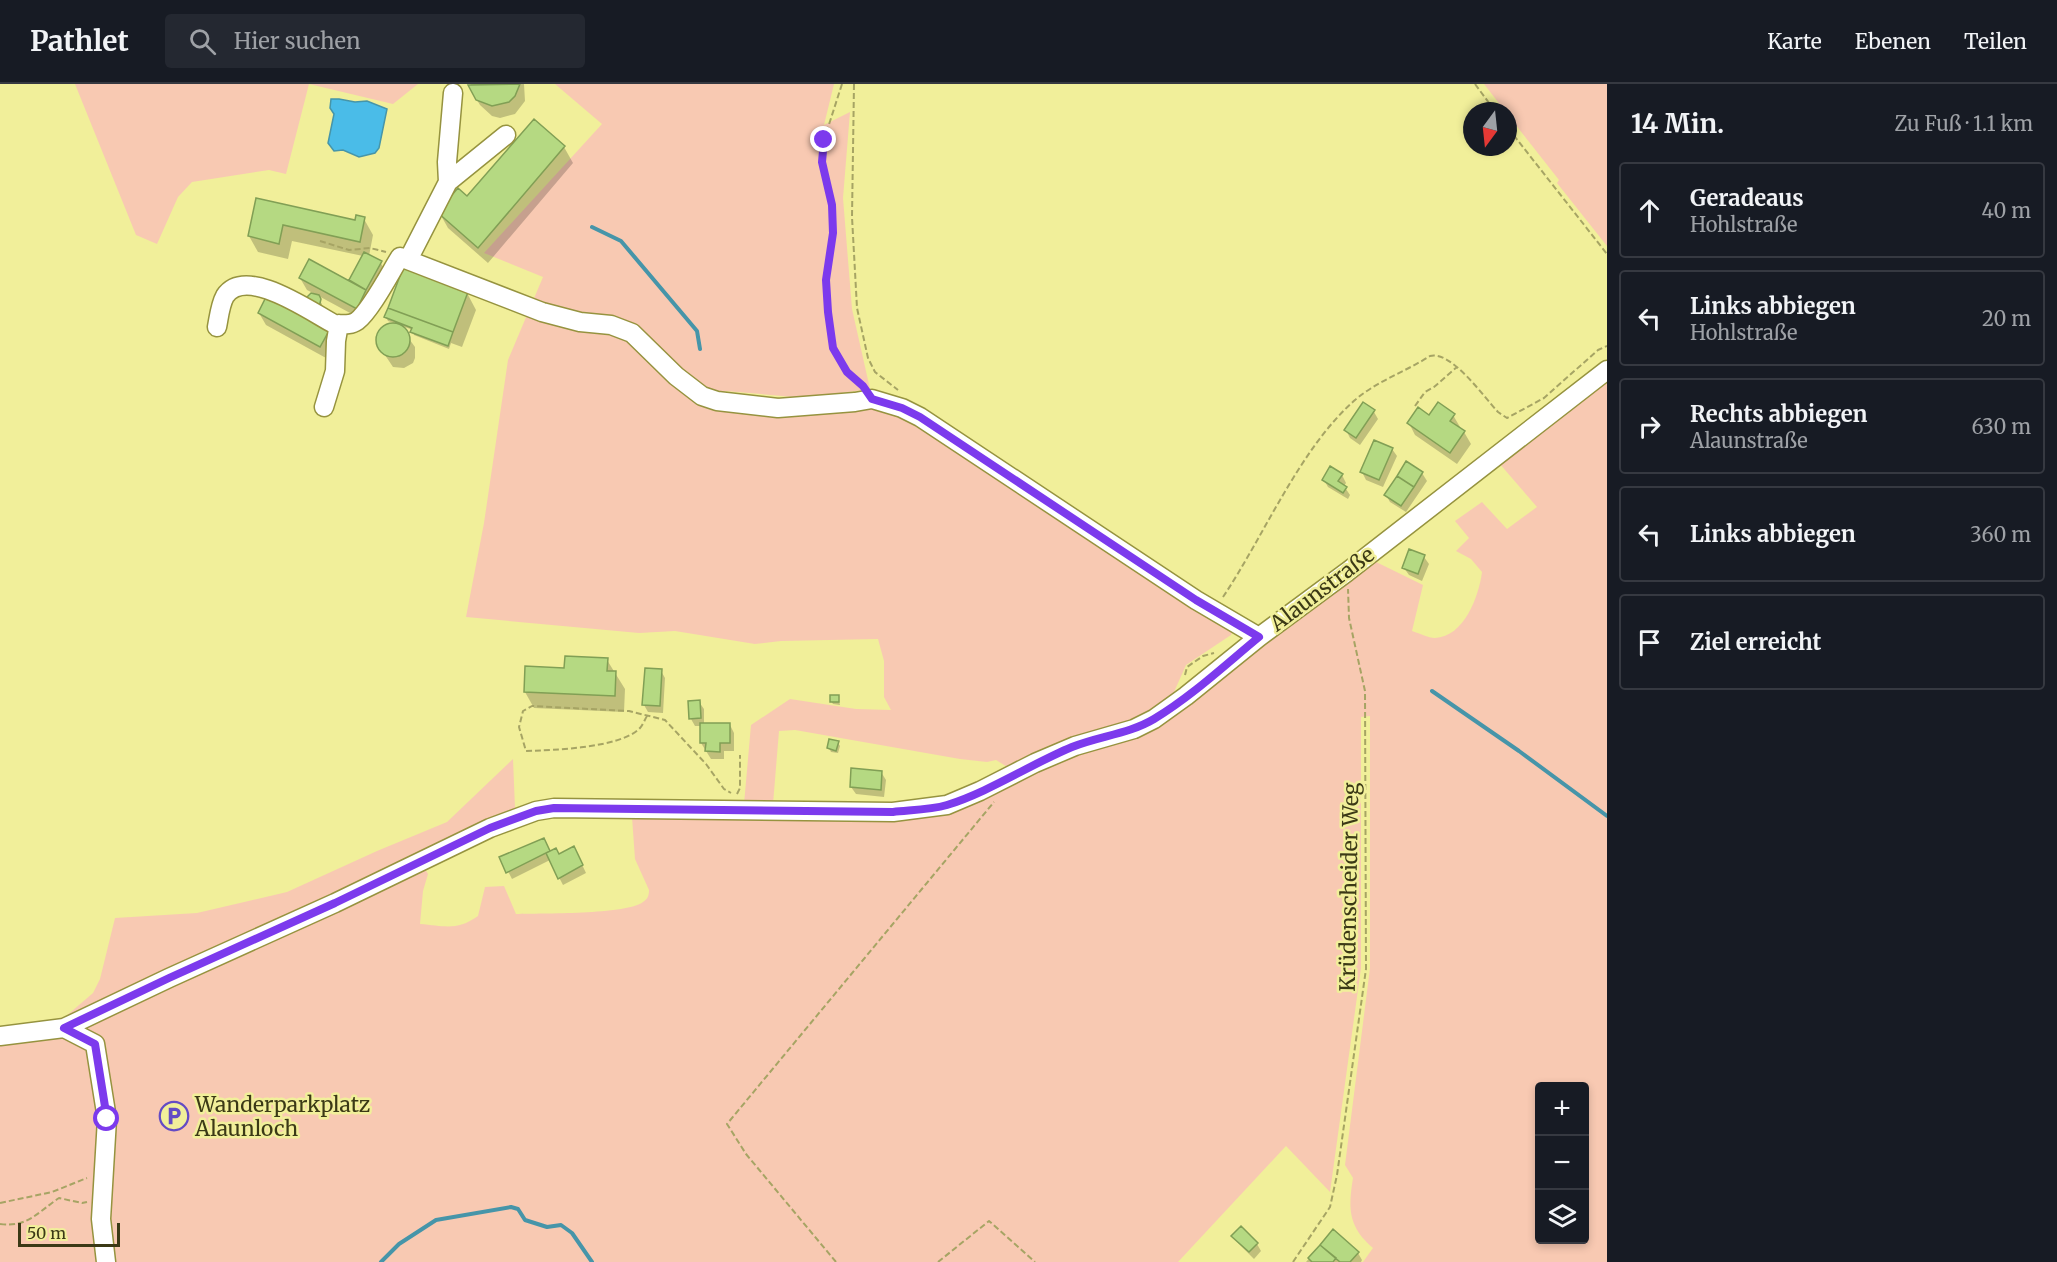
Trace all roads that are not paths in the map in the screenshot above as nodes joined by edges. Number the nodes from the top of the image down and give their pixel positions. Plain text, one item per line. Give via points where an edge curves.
1 (453, 93) dead end
2 (506, 135) dead end
3 (448, 182) junction
4 (404, 258) junction
5 (339, 324) junction
6 (217, 327) dead end
7 (1607, 370) edge
8 (324, 407) dead end
9 (1259, 637) junction
10 (64, 1028) junction
11 (0, 1036) edge
12 (106, 1262) edge

1 - 3 street
2 - 3 street
3 - 4 street
4 - 5 street via 356,322
4 - 9 street via 542,312 611,325 632,333 676,376 702,396 717,401 778,408 872,399 902,408
5 - 6 street via 263,287 246,285 226,295
5 - 8 street via 335,371
7 - 9 street, Alaunstraße
9 - 10 street, Alaunstraße via 1154,719 1075,746 947,805 893,812 554,808 536,811 490,828
10 - 11 street, Alaunstraße
10 - 12 street via 95,1044 107,1119 101,1219

